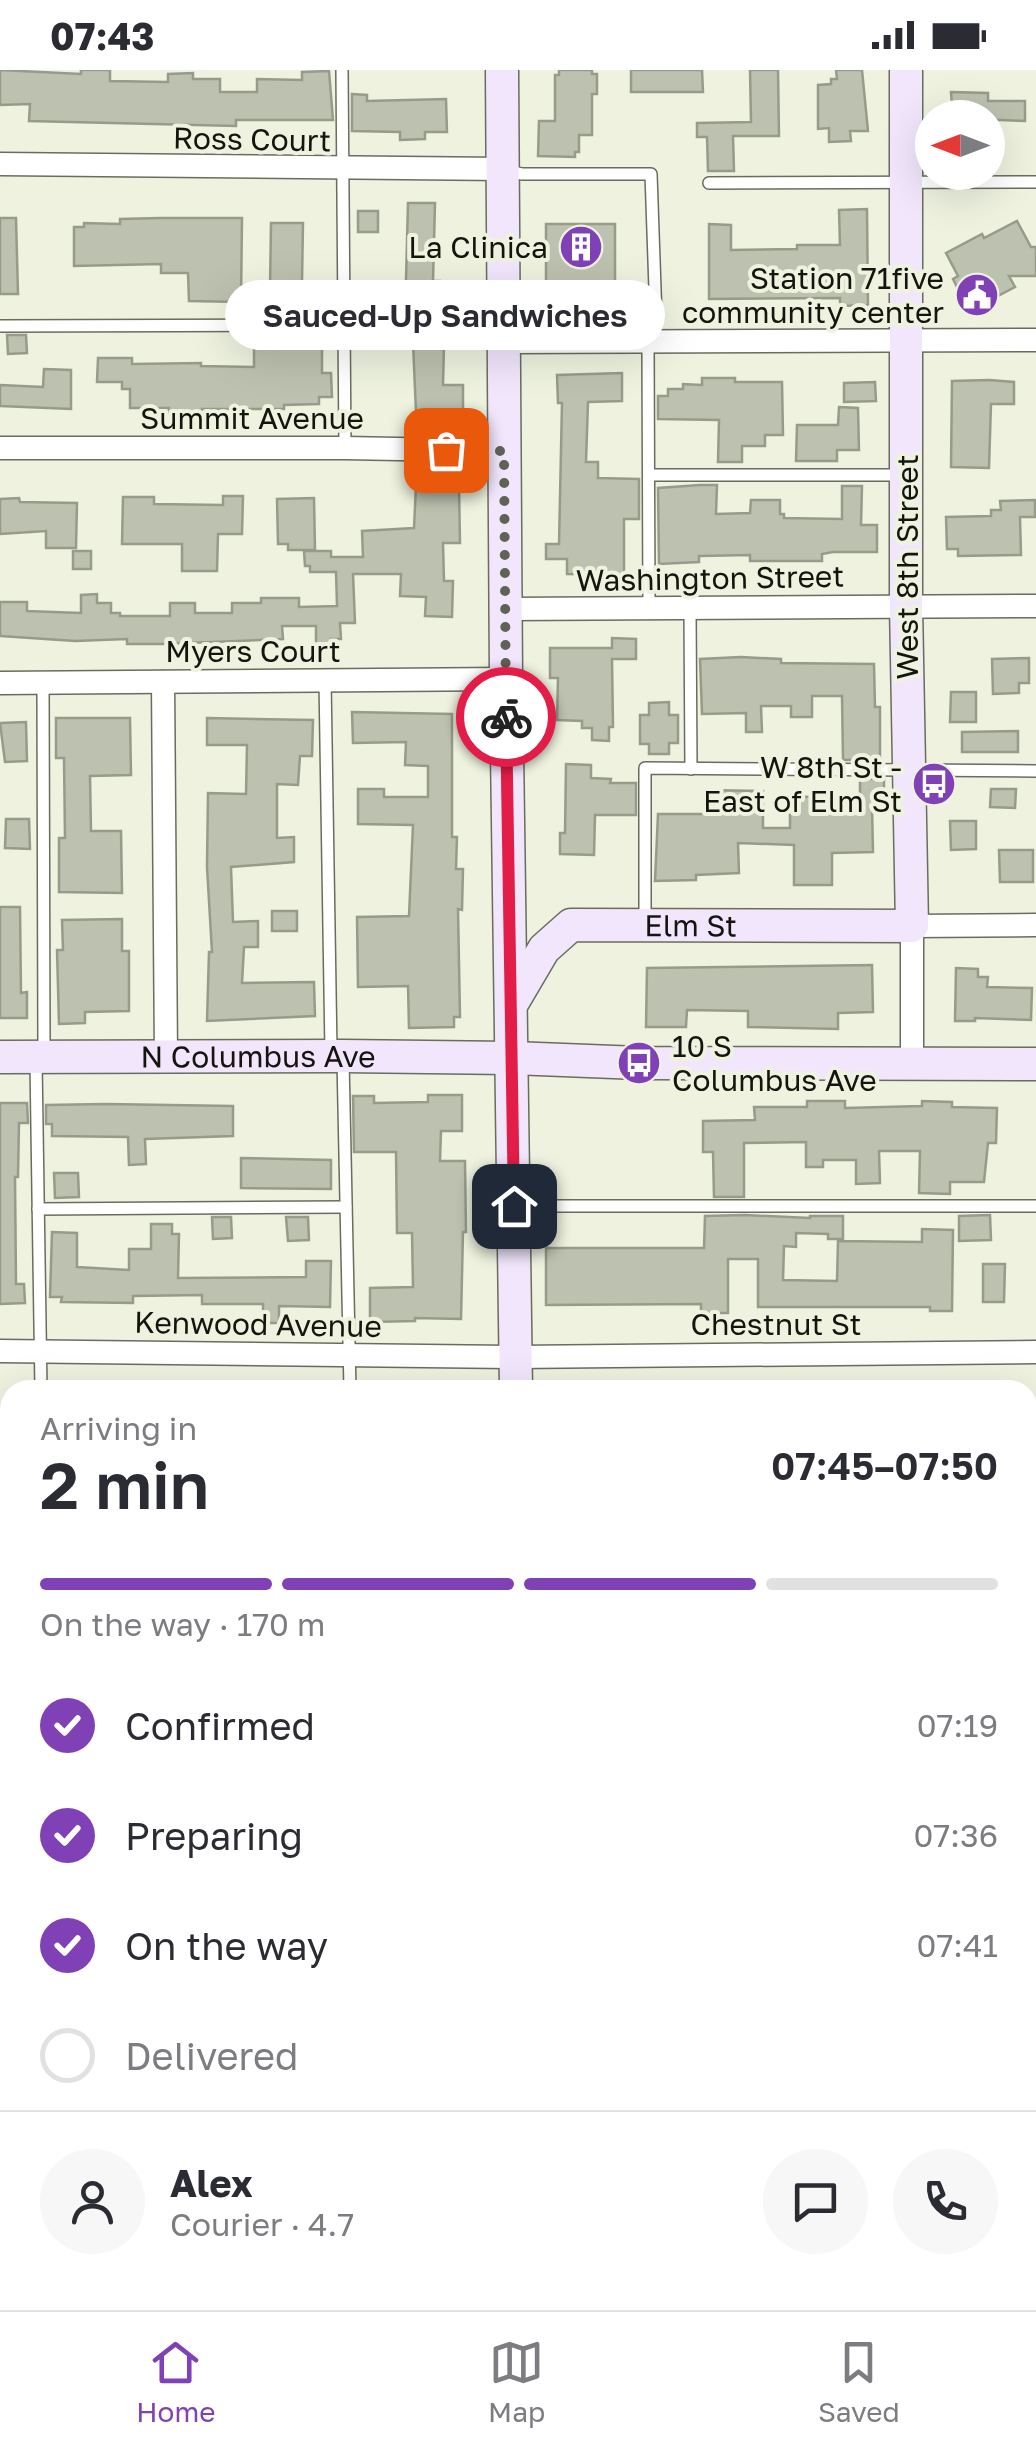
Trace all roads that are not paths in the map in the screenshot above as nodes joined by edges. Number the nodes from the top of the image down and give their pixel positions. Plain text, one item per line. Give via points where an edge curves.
1 (342, 70) edge
2 (502, 70) edge
3 (906, 70) edge
4 (0, 164) edge
5 (342, 170) junction
6 (503, 170) junction
7 (1036, 182) edge
8 (709, 183) dead end
9 (905, 183) junction
10 (0, 326) edge
11 (344, 330) junction
12 (504, 337) junction
13 (1036, 340) edge
14 (648, 342) junction
15 (905, 342) junction
16 (0, 448) edge
17 (344, 448) junction
18 (504, 451) junction
19 (648, 475) junction
20 (907, 476) junction
21 (906, 605) junction
22 (1036, 606) edge
23 (505, 609) junction
24 (690, 609) junction
25 (649, 610) junction
26 (506, 679) junction
27 (325, 680) junction
28 (43, 682) junction
29 (163, 682) junction
30 (0, 683) edge
31 (691, 768) junction
32 (1036, 771) edge
33 (908, 772) junction
34 (510, 892) junction
35 (570, 925) junction
36 (645, 925) junction
37 (1036, 925) edge
38 (912, 926) junction
39 (512, 1004) junction
40 (337, 1056) junction
41 (0, 1057) edge
42 (40, 1058) junction
43 (166, 1058) junction
44 (513, 1058) junction
45 (912, 1063) junction
46 (1036, 1064) edge
47 (514, 1206) junction
48 (1036, 1206) edge
49 (346, 1207) junction
50 (38, 1208) junction
51 (0, 1351) edge
52 (40, 1351) junction
53 (1036, 1352) edge
54 (349, 1355) junction
55 (516, 1357) junction
56 (41, 1380) edge
57 (350, 1380) edge
58 (516, 1380) edge

1 - 5 lane
2 - 6 main road
3 - 9 main road, West 8th Street
4 - 5 street, Ross Court
5 - 6 street, Ross Court
5 - 11 lane
6 - 12 main road
6 - 14 lane via 652,174 656,318
7 - 9 lane
8 - 9 lane
9 - 15 main road, West 8th Street
10 - 11 lane
11 - 12 lane
11 - 17 lane
12 - 14 street
12 - 18 main road
13 - 15 street
14 - 15 street
14 - 19 lane
15 - 20 main road, West 8th Street
16 - 17 street, Summit Avenue
17 - 18 street, Summit Avenue
18 - 23 main road
19 - 20 lane
19 - 25 lane
20 - 21 main road, West 8th Street
21 - 22 street, Washington Street
21 - 24 street, Washington Street
21 - 33 main road, West 8th Street
23 - 25 street, Washington Street
23 - 26 main road
24 - 25 street, Washington Street
24 - 31 lane
26 - 27 street, Myers Court
26 - 34 main road
27 - 29 street, Myers Court
27 - 40 lane
28 - 29 street, Myers Court
28 - 30 street, Myers Court
28 - 42 lane
29 - 43 street
31 - 33 lane
31 - 36 lane via 645,768
32 - 33 lane
33 - 38 main road, West 8th Street
34 - 35 main road, Elm St via 534,917
34 - 39 main road
35 - 36 main road, Elm St
35 - 39 main road via 544,949
36 - 38 main road, Elm St
37 - 38 street
38 - 45 street, West 8th Street
39 - 44 main road
40 - 43 main road, N Columbus Ave
40 - 44 main road, N Columbus Ave
40 - 49 lane
41 - 42 main road, N Columbus Ave
42 - 43 main road, N Columbus Ave
42 - 50 lane
44 - 45 main road, N Columbus Ave
44 - 47 main road
45 - 46 main road, N Columbus Ave
47 - 48 lane
47 - 55 main road
49 - 50 lane
49 - 54 lane
50 - 52 lane
51 - 52 street, Kenwood Avenue
52 - 54 street, Kenwood Avenue
52 - 56 lane
53 - 55 street, Chestnut St
54 - 55 street, Kenwood Avenue
54 - 57 lane
55 - 58 main road

